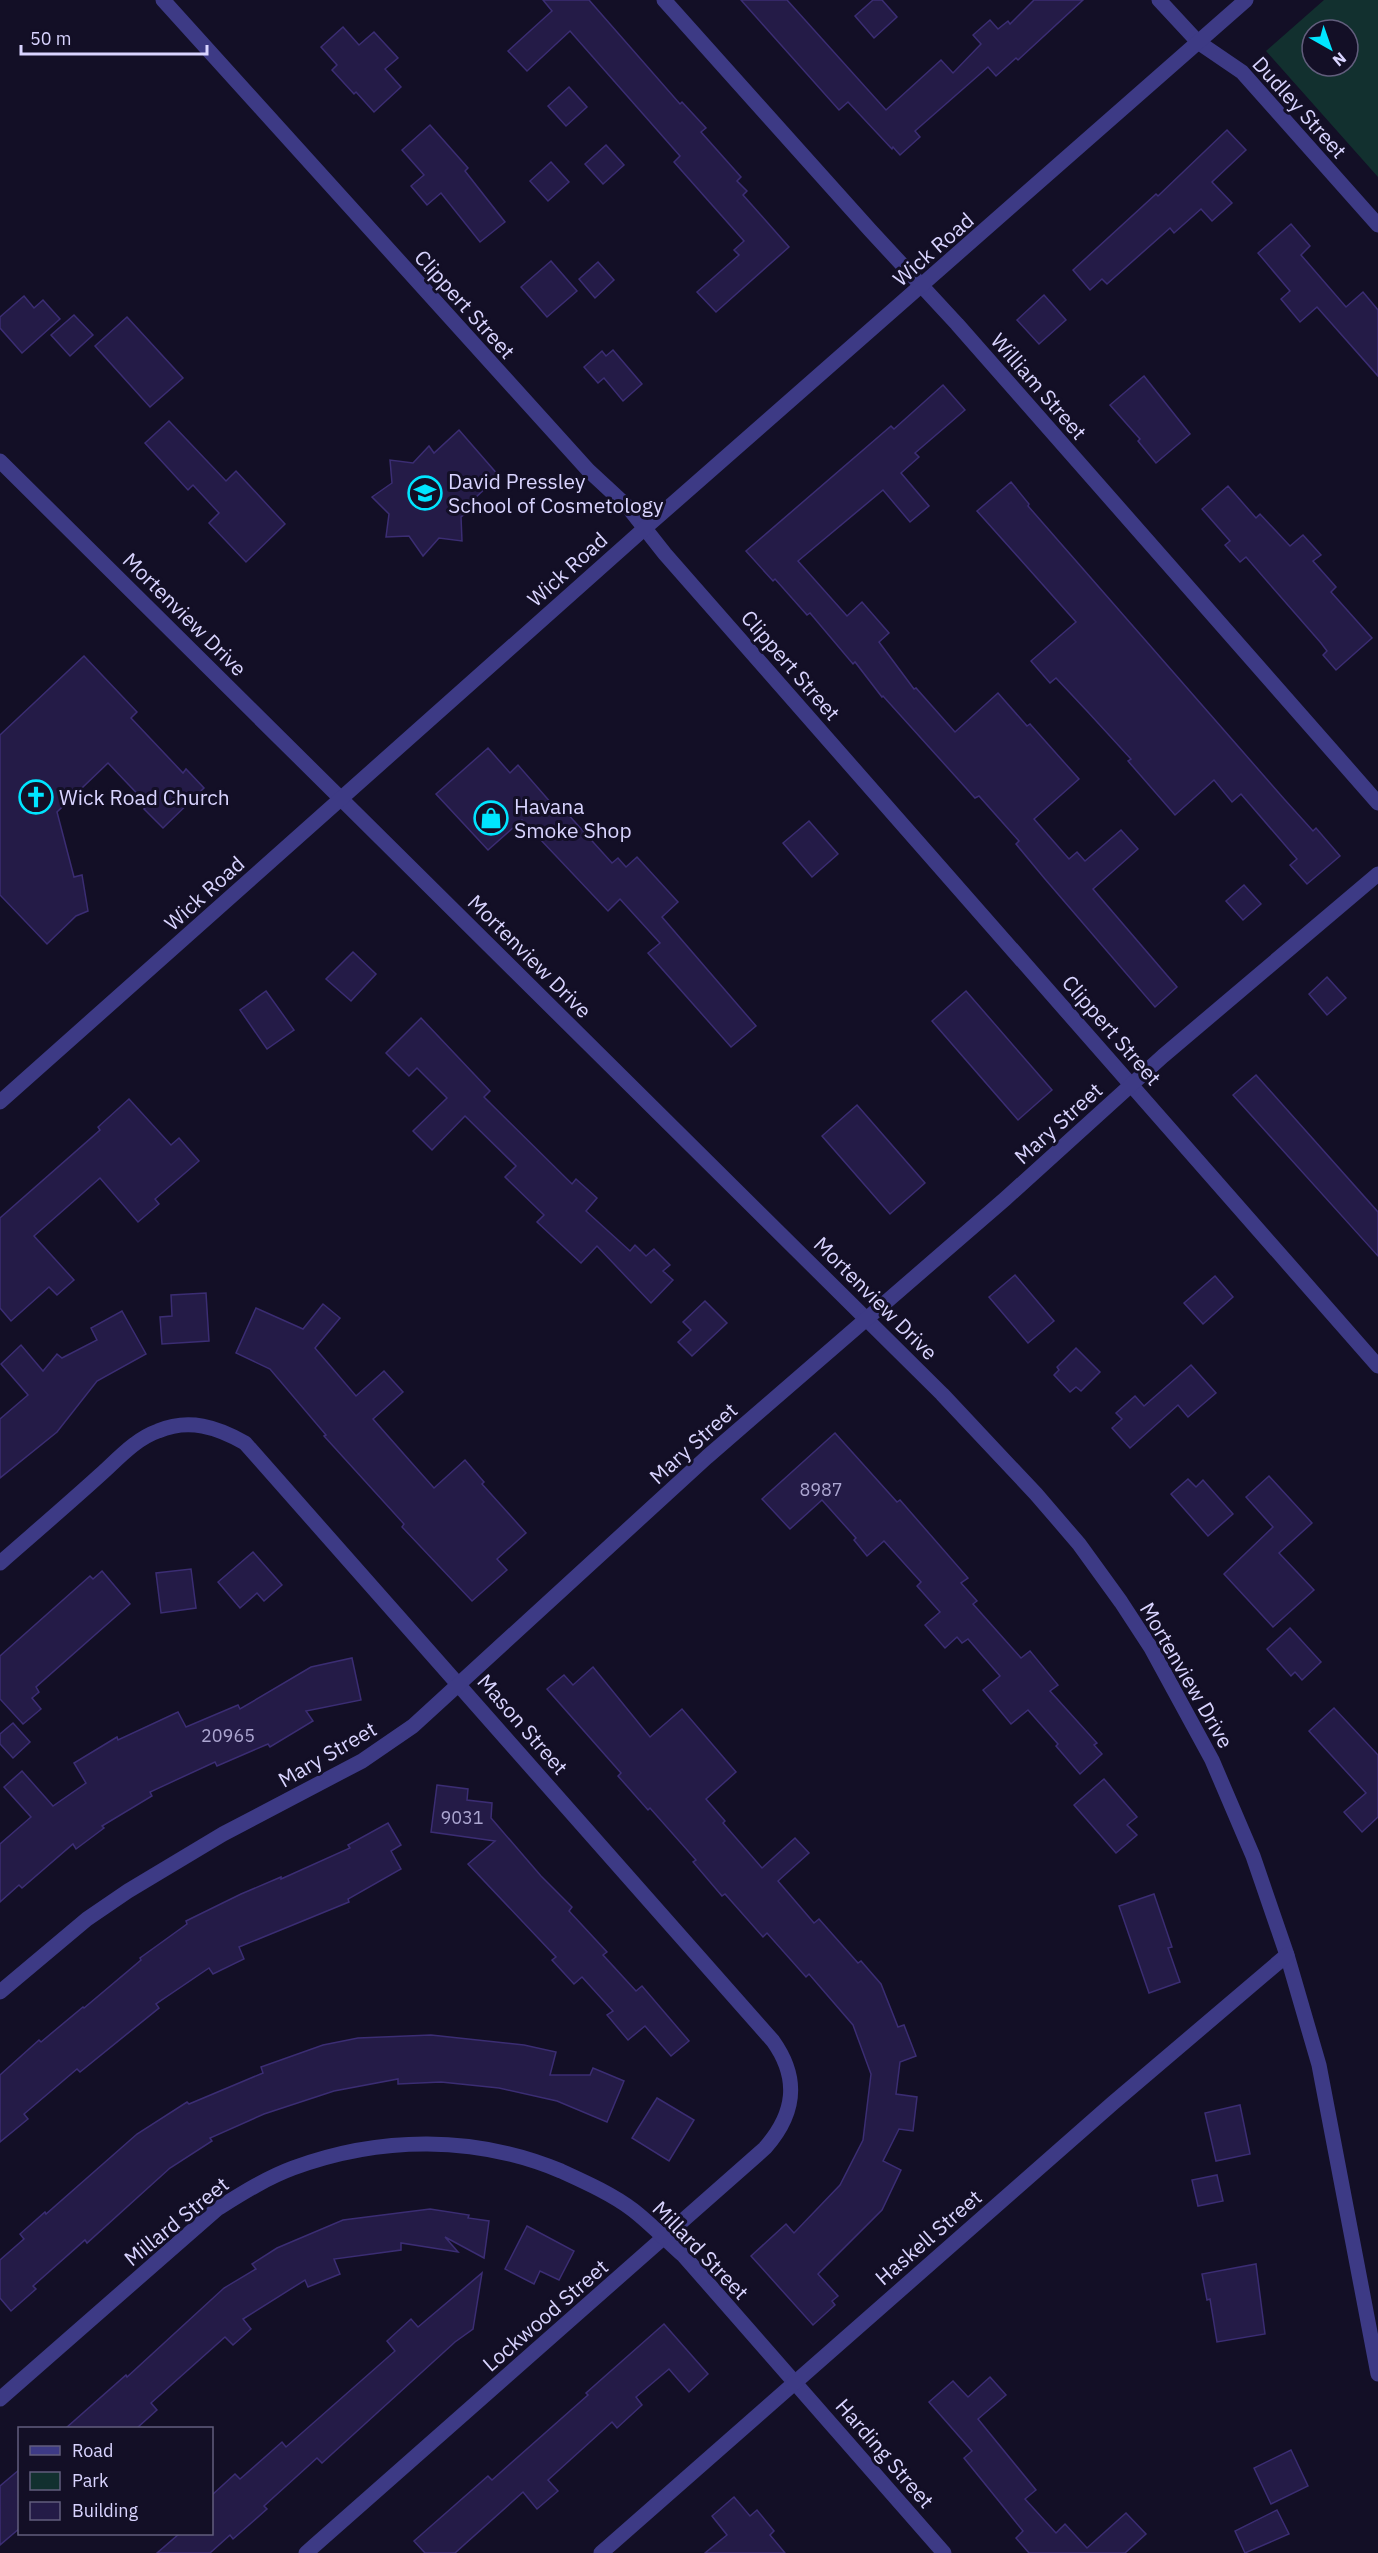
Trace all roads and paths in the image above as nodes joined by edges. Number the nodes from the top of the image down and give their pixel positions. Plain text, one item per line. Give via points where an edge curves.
1 (163, 0) edge
2 (664, 0) edge
3 (1159, 0) edge
4 (1246, 0) edge
5 (1198, 42) junction
6 (1378, 225) edge
7 (921, 287) junction
8 (0, 461) edge
9 (645, 528) junction
10 (341, 799) junction
11 (1378, 804) edge
12 (1378, 874) edge
13 (1132, 1084) junction
14 (0, 1102) edge
15 (866, 1318) junction
16 (1378, 1366) edge
17 (0, 1563) edge
18 (459, 1683) junction
19 (1287, 1955) junction
20 (0, 1992) edge
21 (790, 2094) joint
22 (664, 2238) junction
23 (1378, 2374) edge
24 (794, 2382) junction
25 (0, 2399) edge
26 (306, 2553) edge
27 (601, 2553) edge
28 (944, 2553) edge

1 - 9 street, Clippert Street
2 - 7 street, William Street
3 - 5 street, Dudley Street
4 - 5 street, Wick Road
5 - 6 street, Dudley Street via 1242,72
5 - 7 street, Wick Road
7 - 9 street, Wick Road
7 - 11 street, William Street
8 - 10 street, Mortenview Drive
9 - 10 street, Wick Road
9 - 13 street, Clippert Street
10 - 14 street, Wick Road
10 - 15 street, Mortenview Drive
12 - 13 street, Mary Street
13 - 15 street, Mary Street
13 - 16 street, Clippert Street
15 - 18 street, Mary Street
15 - 19 street, Mortenview Drive via 1036,1494 1122,1602 1212,1760 1253,1856
17 - 18 street, Mason Street via 145,1437 183,1425 223,1430 256,1453
18 - 20 street, Mary Street via 413,1726 362,1761 223,1834 128,1891 87,1919
18 - 21 street, Mason Street via 773,2041 787,2065
19 - 23 street, Mortenview Drive via 1319,2065
19 - 24 street, Haskell Street
21 - 22 street, Lockwood Street via 784,2122 771,2141
22 - 24 street, Millard Street
22 - 25 street, Millard Street via 632,2210 584,2181 535,2160 489,2148 437,2143 384,2145 332,2155 282,2173 217,2209
22 - 26 street, Lockwood Street
24 - 27 street, Haskell Street
24 - 28 street, Harding Street

